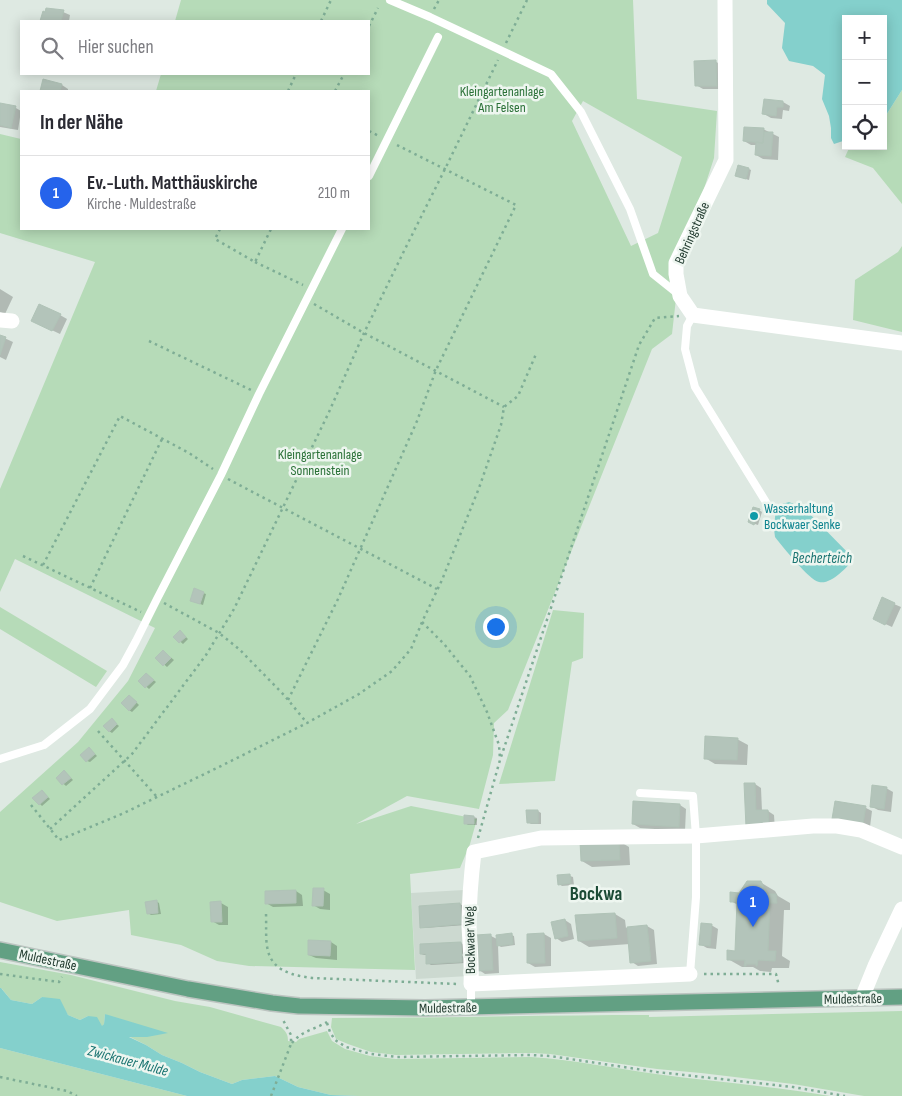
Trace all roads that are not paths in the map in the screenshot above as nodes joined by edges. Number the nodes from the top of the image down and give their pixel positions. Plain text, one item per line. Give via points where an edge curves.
1 (390, 0) edge
2 (725, 0) edge
3 (438, 37) dead end
4 (370, 174) edge
5 (342, 230) edge
6 (680, 296) junction
7 (693, 315) junction
8 (902, 343) edge
9 (769, 507) dead end
10 (0, 759) edge
11 (640, 793) dead end
12 (696, 836) junction
13 (902, 847) edge
14 (902, 909) edge
15 (0, 950) edge
16 (690, 974) joint
17 (471, 984) junction
18 (862, 998) junction
19 (902, 998) edge
20 (471, 1007) junction

1 - 6 lane via 551,74 580,112 630,209 653,274
2 - 6 street, Behringstraße via 726,160 676,263
3 - 4 lane
5 - 10 lane via 123,665 90,709 44,745
6 - 7 street, Behringstraße
7 - 8 street
7 - 9 lane via 687,326 684,349 695,387
11 - 12 lane via 693,796
12 - 13 street via 837,826 861,830
12 - 16 lane via 696,897
12 - 17 street, Bockwaer Weg via 541,838 474,852 469,927
14 - 18 street
15 - 20 main road, Muldestraße via 272,1003
16 - 17 street, Bockwaer Weg
17 - 20 lane
18 - 19 main road, Muldestraße
18 - 20 main road, Muldestraße

